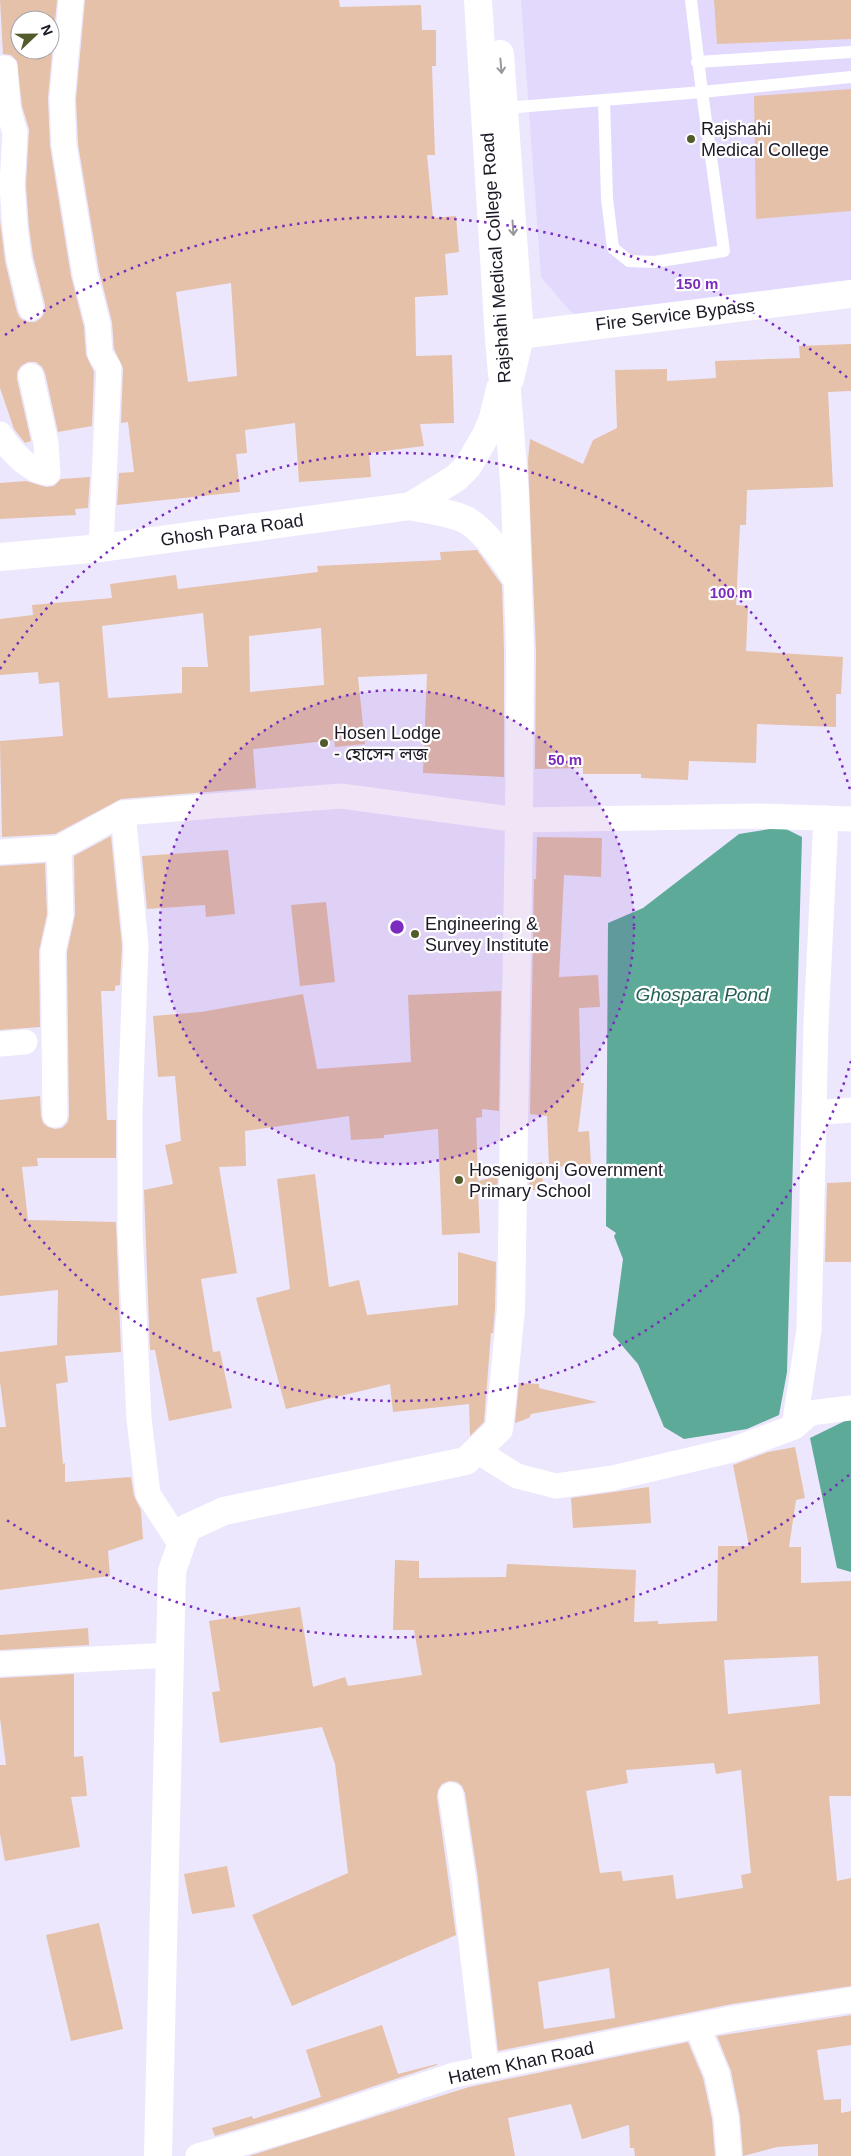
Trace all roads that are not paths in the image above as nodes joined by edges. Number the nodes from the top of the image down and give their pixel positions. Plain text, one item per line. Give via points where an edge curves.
1 (71, 0) edge
2 (478, 0) edge
3 (496, 0) edge
4 (691, 0) edge
5 (851, 52) edge
6 (697, 62) junction
7 (0, 68) edge
8 (851, 77) edge
9 (702, 92) junction
10 (604, 100) junction
11 (505, 108) junction
12 (851, 294) edge
13 (31, 308) dead end
14 (510, 337) junction
15 (31, 376) dead end
16 (504, 383) junction
17 (0, 434) edge
18 (410, 506) junction
19 (102, 548) junction
20 (0, 557) edge
21 (518, 581) junction
22 (122, 813) junction
23 (826, 818) junction
24 (851, 819) edge
25 (519, 820) junction
26 (59, 848) junction
27 (0, 852) edge
28 (25, 1042) dead end
29 (0, 1044) edge
30 (851, 1110) edge
31 (814, 1113) junction
32 (55, 1115) dead end
33 (851, 1408) edge
34 (794, 1427) junction
35 (477, 1451) junction
36 (181, 1545) junction
37 (170, 1655) junction
38 (0, 1664) edge
39 (450, 1795) dead end
40 (851, 2000) edge
41 (697, 2026) junction
42 (486, 2069) junction
43 (158, 2156) edge
44 (198, 2156) edge
45 (729, 2156) edge

1 - 19 street via 62,99 64,145 85,274 98,324 100,354 109,368
2 - 14 main road, Rajshahi Medical College Road
3 -> 11 main road, Rajshahi Medical College Road
4 - 6 lane
5 - 6 lane
6 - 9 lane
7 - 13 street via 5,68 8,108 15,133 12,184 15,228
8 - 9 lane
9 - 10 lane
9 - 10 lane via 724,251 654,262 629,261 613,248 606,198
10 - 11 lane
11 -> 14 main road, Rajshahi Medical College Road
12 - 14 main road, Fire Service Bypass
14 - 16 main road, Rajshahi Medical College Road
15 - 17 street via 46,443 48,472 40,472 9,450
16 - 18 main road, Ghosh Para Road via 477,453 456,478
16 - 21 main road via 515,494
18 - 19 main road, Ghosh Para Road
18 - 21 main road via 463,519 475,526
19 - 20 main road, Ghosh Para Road
21 - 25 main road
22 - 25 street via 341,796
22 - 26 street
22 - 36 street via 136,946 130,1110 130,1229 139,1419 148,1494
23 - 24 street
23 - 25 street
23 - 31 street
25 - 35 main road via 511,1309 499,1429
26 - 27 street
26 - 32 street via 61,915 53,951
28 - 29 street
30 - 31 street
31 - 34 street via 809,1330
33 - 34 street via 810,1413
34 - 35 street via 732,1450 613,1478 556,1486 517,1476
35 - 36 main road via 466,1461 224,1511 187,1528
36 - 37 main road via 172,1571
37 - 38 street
37 - 43 main road
39 - 42 street via 464,1881
40 - 41 street, Hatem Khan Road
41 - 42 street, Hatem Khan Road
41 - 45 street via 718,2074
42 - 44 street, Hatem Khan Road via 454,2075

